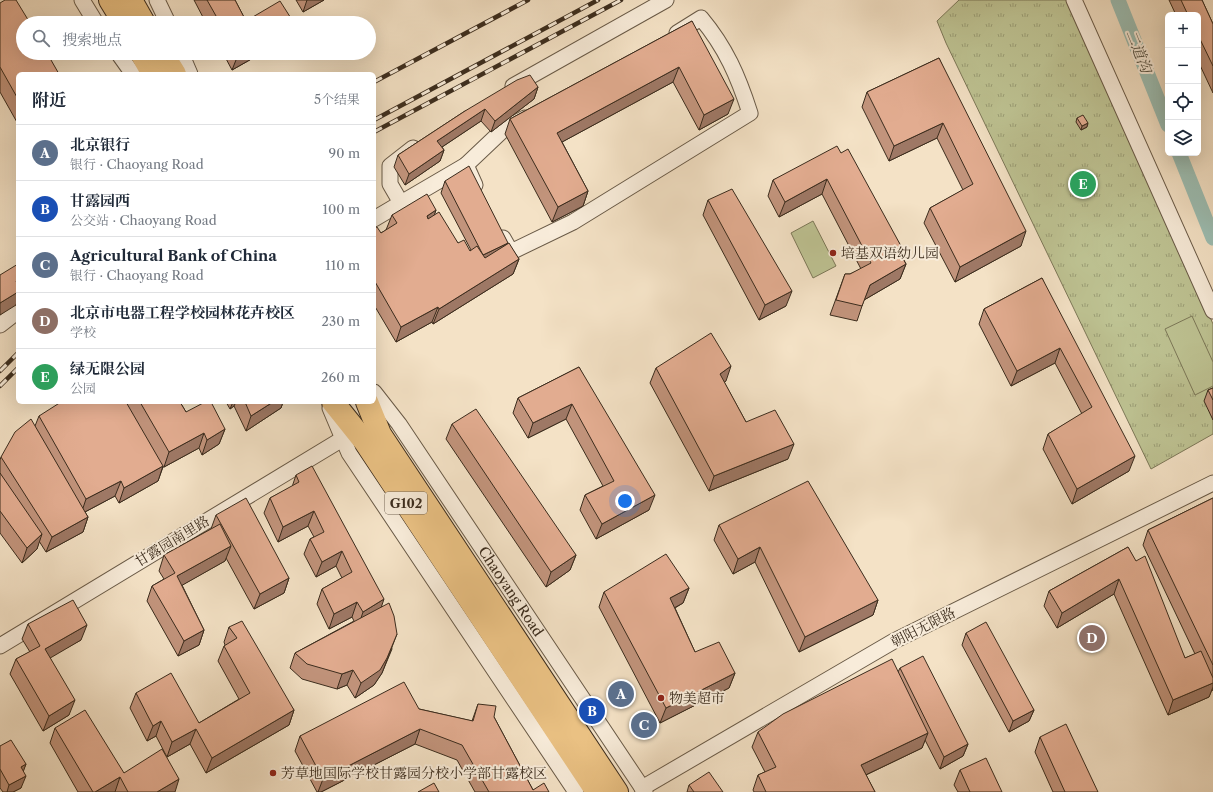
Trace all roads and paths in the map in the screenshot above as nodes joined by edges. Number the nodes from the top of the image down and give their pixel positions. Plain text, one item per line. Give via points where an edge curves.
1 (82, 0) edge
2 (110, 0) edge
3 (131, 0) edge
4 (158, 0) edge
5 (666, 0) edge
6 (1074, 0) edge
7 (92, 16) edge
8 (120, 16) edge
9 (140, 16) edge
10 (165, 16) edge
11 (662, 41) edge
12 (123, 60) edge
13 (145, 60) edge
14 (166, 60) edge
15 (184, 60) edge
16 (132, 72) edge
17 (152, 72) edge
18 (174, 72) edge
19 (189, 72) edge
20 (497, 94) edge
21 (539, 110) edge
22 (426, 139) edge
23 (466, 165) junction
24 (482, 199) edge
25 (401, 203) junction
26 (376, 218) edge
27 (497, 226) edge
28 (1213, 311) edge
29 (16, 313) edge
30 (0, 325) edge
31 (376, 394) edge
32 (328, 404) edge
33 (335, 404) edge
34 (368, 404) edge
35 (344, 438) junction
36 (1213, 483) edge
37 (508, 586) junction
38 (474, 608) junction
39 (0, 646) edge
40 (644, 790) edge
41 (576, 792) edge
42 (597, 792) edge
43 (617, 792) edge

1 - 7 street
2 - 8 highway
3 - 9 highway
4 - 10 street
5 - 20 street
6 - 28 street
11 - 27 street via 701,18 718,38 740,81 750,113 573,222 511,252
12 - 16 street
13 - 17 highway
14 - 18 highway
15 - 19 street
21 - 23 street via 504,129
22 - 25 street via 390,166 390,184
23 - 24 street
23 - 25 street
25 - 26 street
29 - 30 street
31 - 37 street, Chaoyang Road via 400,424
32 - 35 street, Chaoyang Road
33 - 38 highway, Chaoyang Road / G102 via 365,442
34 - 38 highway, Chaoyang Road / G102 via 380,434
35 - 38 street, Chaoyang Road via 349,453
35 - 39 street, 甘露园南里路
36 - 40 street, 朝阳无限路 via 894,641
37 - 38 street
37 - 40 street, Chaoyang Road
38 - 41 street, Chaoyang Road via 530,721
38 - 42 highway, Chaoyang Road / G102
38 - 43 highway, Chaoyang Road / G102

